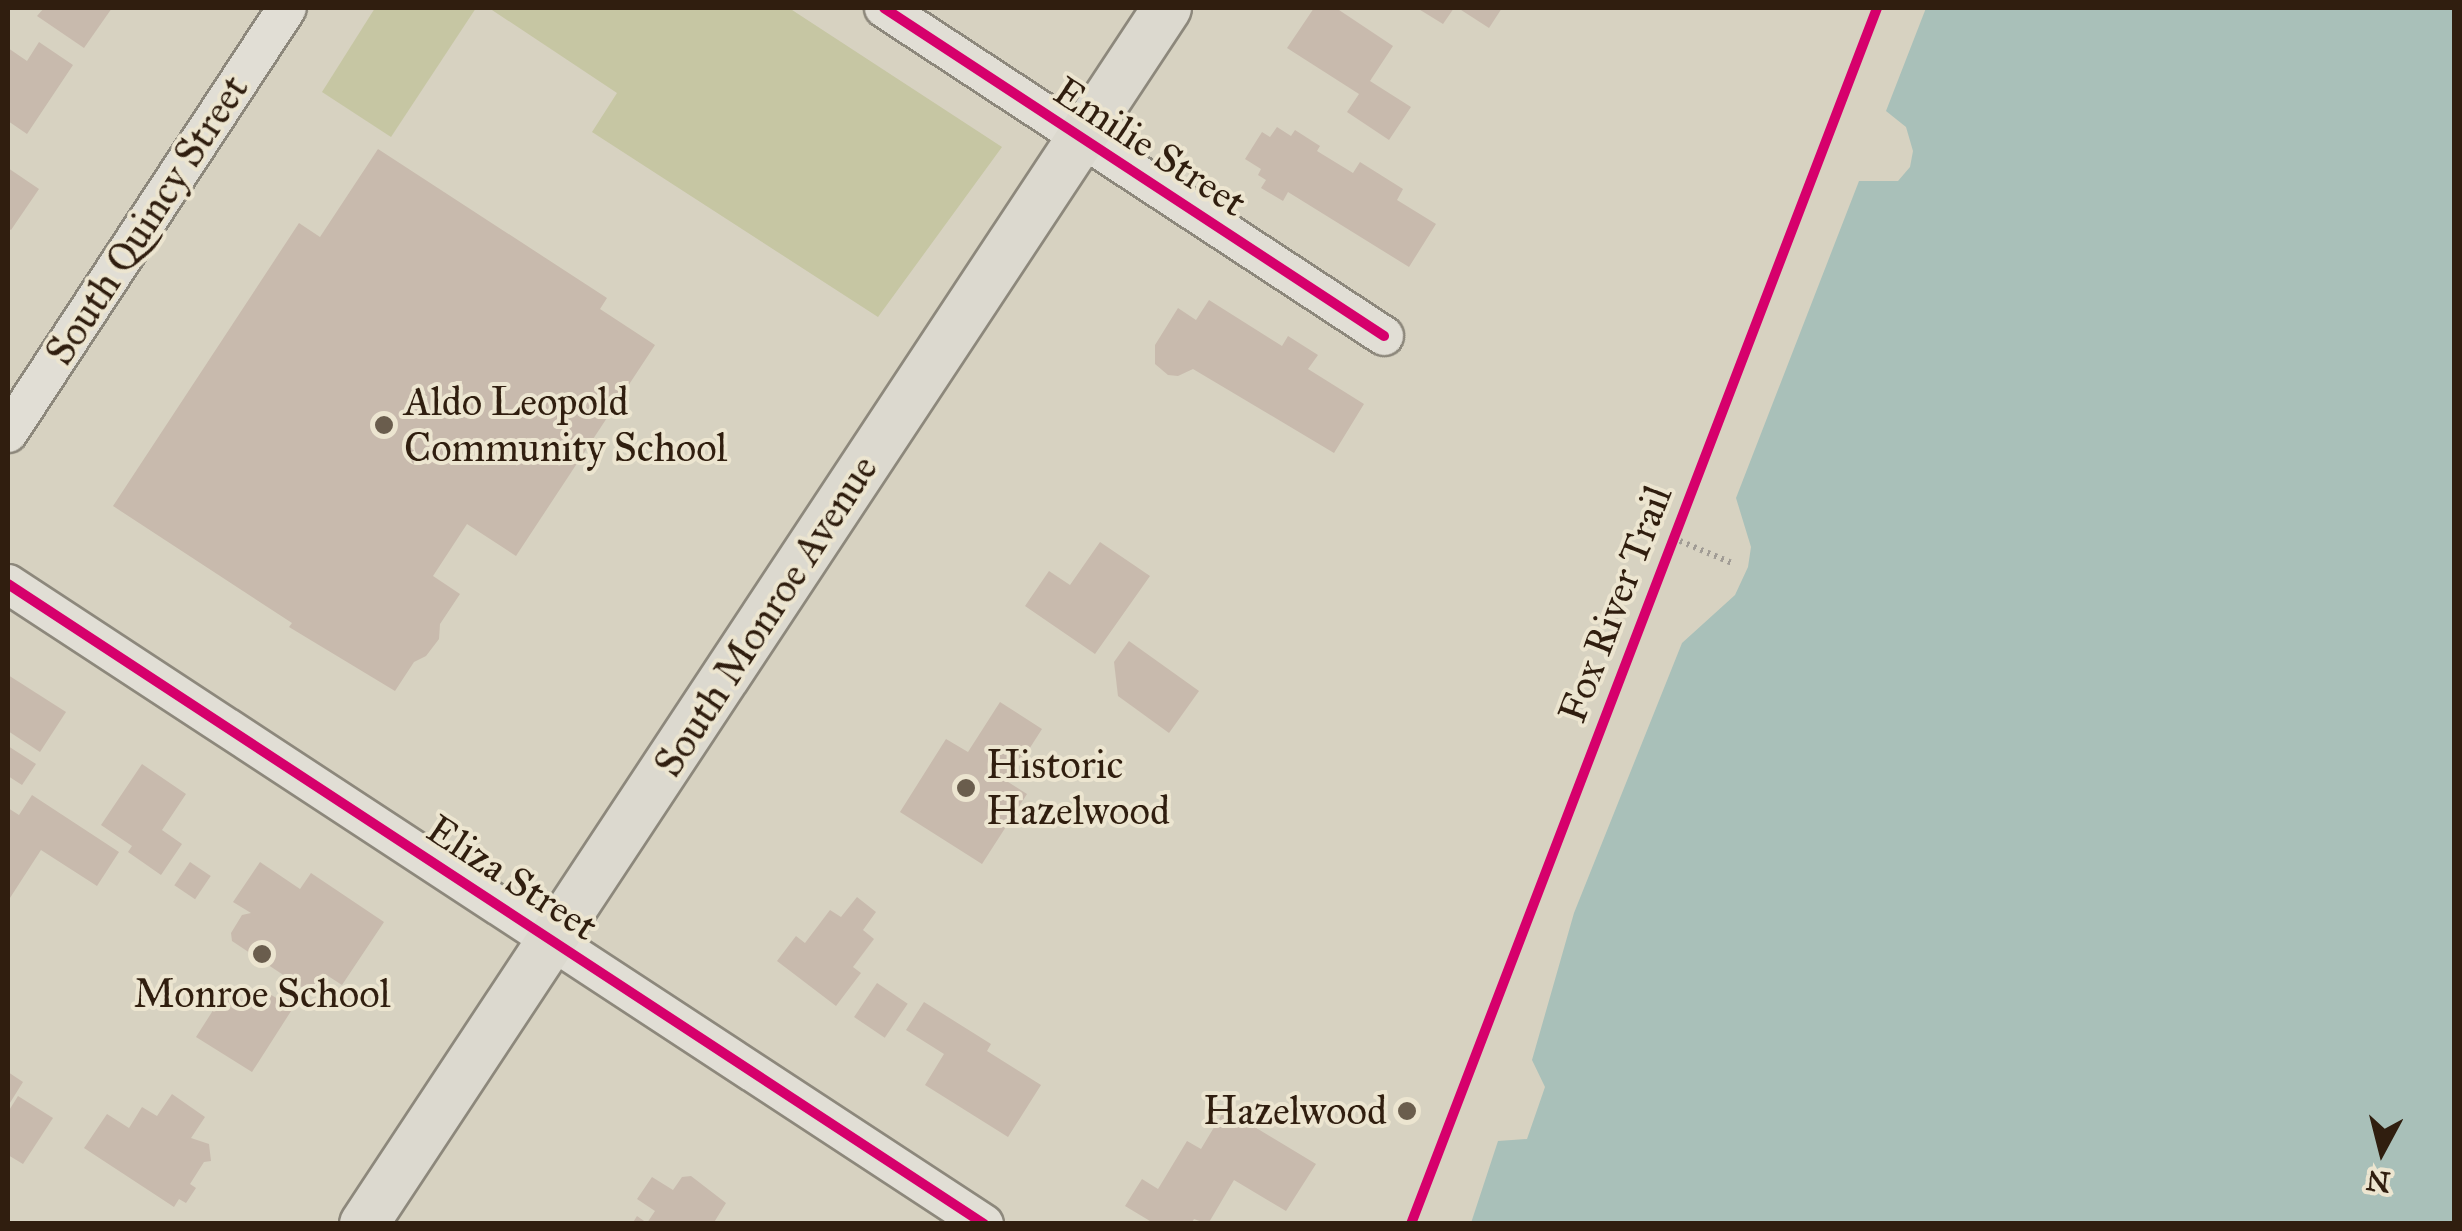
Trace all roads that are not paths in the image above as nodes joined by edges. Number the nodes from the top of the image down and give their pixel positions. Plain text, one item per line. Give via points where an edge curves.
1 (287, 8) edge
2 (884, 8) edge
3 (1168, 8) edge
4 (1082, 138) junction
5 (1384, 336) dead end
6 (8, 433) edge
7 (8, 584) edge
8 (552, 940) junction
9 (364, 1224) edge
10 (984, 1224) edge

1 - 6 street, South Quincy Street
2 - 4 street, Emilie Street
3 - 4 main road, South Monroe Avenue
4 - 5 street, Emilie Street
4 - 8 main road, South Monroe Avenue
7 - 8 street, Eliza Street
8 - 9 main road, South Monroe Avenue
8 - 10 street, Eliza Street

